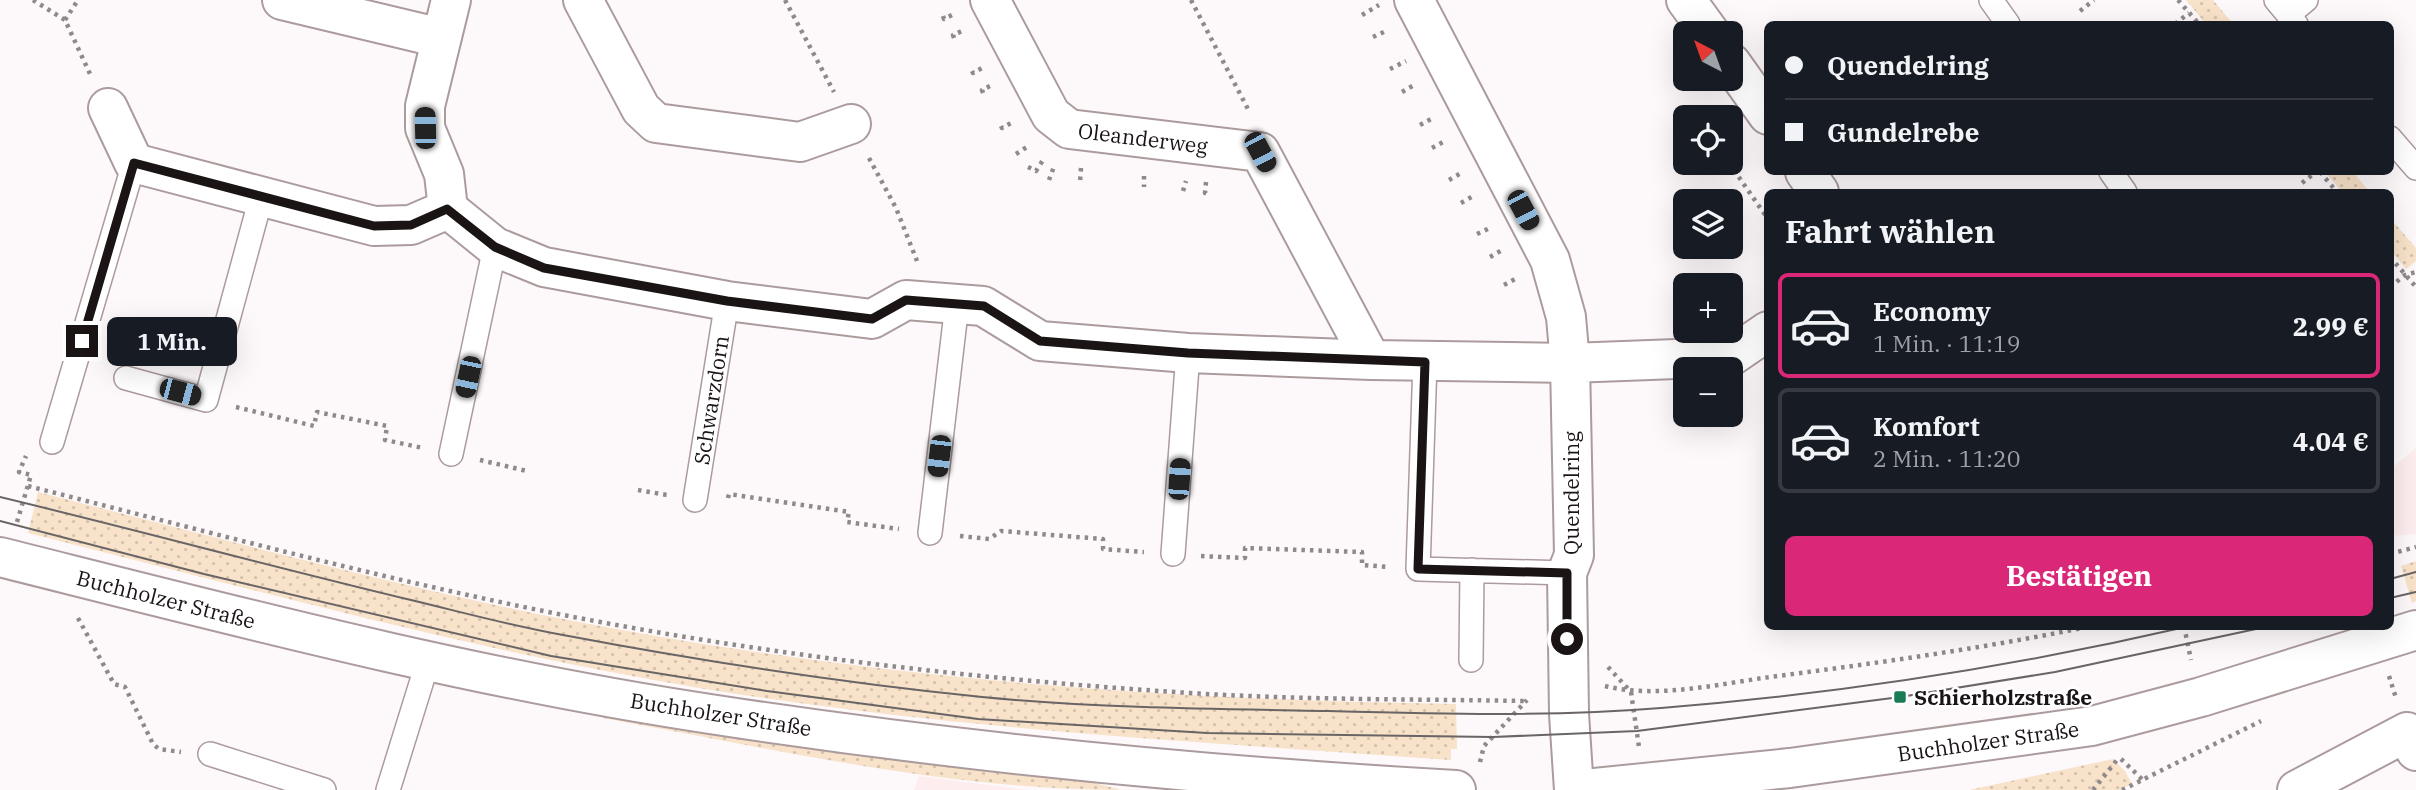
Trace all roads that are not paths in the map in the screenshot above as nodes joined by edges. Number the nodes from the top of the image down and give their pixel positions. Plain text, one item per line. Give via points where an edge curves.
1 (282, 0) edge
2 (451, 0) edge
3 (583, 0) edge
4 (990, 0) edge
5 (1414, 0) edge
6 (1686, 0) edge
7 (1991, 0) edge
8 (2306, 0) edge
9 (2287, 13) edge
10 (1701, 21) edge
11 (2006, 21) edge
12 (441, 38) junction
13 (1743, 80) edge
14 (108, 108) road end
15 (1764, 110) edge
16 (851, 124) dead end
17 (2394, 143) edge
18 (134, 163) junction
19 (2416, 168) edge
20 (261, 198) junction
21 (447, 209) junction
22 (495, 247) junction
23 (727, 301) junction
24 (957, 304) junction
25 (1764, 334) edge
26 (1188, 353) junction
27 (1370, 360) junction
28 (1425, 362) junction
29 (1570, 363) junction
30 (127, 378) dead end
31 (52, 442) road end
32 (451, 454) road end
33 (695, 500) road end
34 (930, 533) road end
35 (7, 545) edge
36 (1174, 554) road end
37 (1472, 570) junction
38 (1567, 573) junction
39 (2397, 632) edge
40 (1471, 660) dead end
41 (428, 661) junction
42 (2416, 751) edge
43 (210, 754) road end
44 (1468, 777) edge
45 (298, 786) edge
46 (324, 790) edge
47 (388, 790) edge
48 (1575, 790) edge
49 (2297, 790) edge

1 - 12 street
2 - 12 street
3 - 16 street via 641,109 656,123 800,142
4 - 27 street, Oleanderweg via 1051,115 1069,129 1260,152
5 - 29 street, Quendelring via 1550,260 1566,317
6 - 10 street
7 - 11 lane
8 - 9 lane
12 - 21 street via 425,106 425,128 444,174
13 - 15 street
14 - 18 street
17 - 19 lane
18 - 20 street
18 - 31 lane
20 - 21 street via 374,226 411,225
20 - 30 lane via 206,400
21 - 22 street
22 - 23 street via 544,268
22 - 32 lane
23 - 24 street via 872,319 906,300
23 - 33 lane, Schwarzdorn
24 - 26 street via 984,306 1040,341
24 - 34 lane
25 - 29 street via 1730,357
26 - 27 street
26 - 36 lane
27 - 28 street
28 - 29 street
28 - 37 lane via 1418,569
29 - 38 street, Quendelring via 1574,555
35 - 41 street, Buchholzer Straße via 234,617
37 - 38 lane
37 - 40 lane
38 - 48 street, Quendelring
39 - 48 street, Buchholzer Straße via 2092,726 1817,765
41 - 44 street, Buchholzer Straße via 709,714 942,746 1261,778
41 - 47 lane
42 - 49 street via 2407,732
43 - 45 lane
45 - 46 lane

